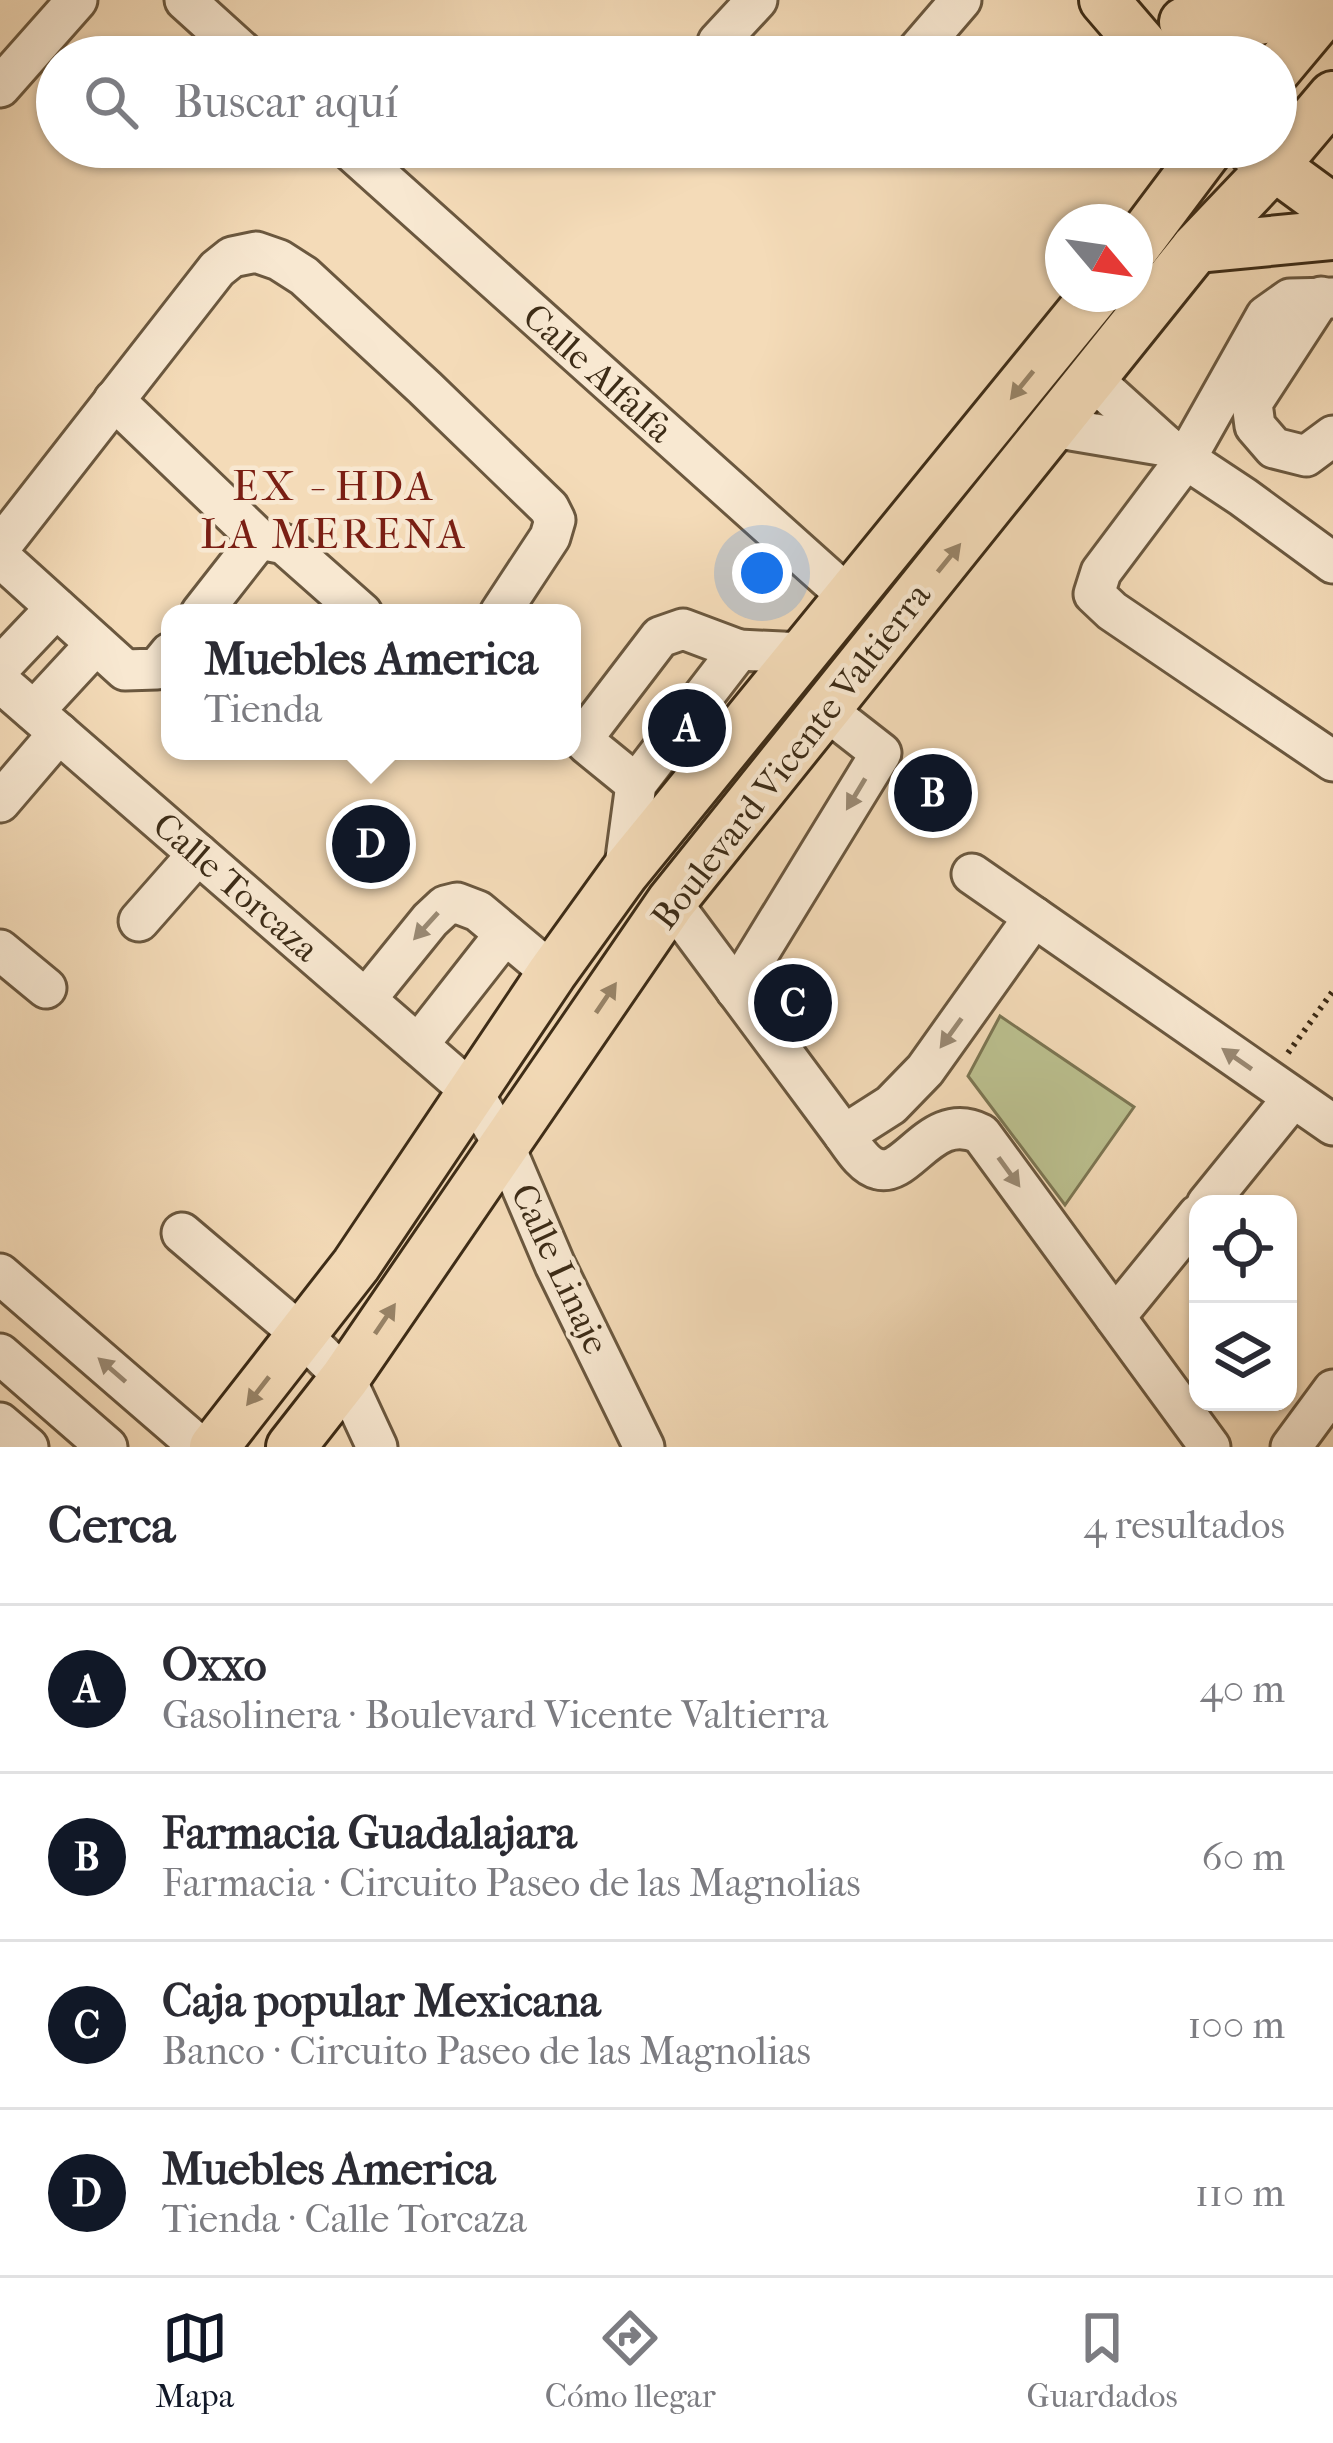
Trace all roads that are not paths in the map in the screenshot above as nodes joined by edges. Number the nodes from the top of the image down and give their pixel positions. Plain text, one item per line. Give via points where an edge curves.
1 (77, 0) edge
2 (185, 0) edge
3 (757, 0) edge
4 (961, 0) edge
5 (1104, 0) edge
6 (1322, 0) edge
7 (1333, 2) edge
8 (1166, 26) edge
9 (45, 36) edge
10 (225, 36) edge
11 (724, 36) edge
12 (930, 36) edge
13 (1297, 45) edge
14 (36, 46) edge
15 (0, 87) edge
16 (370, 168) edge
17 (1162, 168) edge
18 (1194, 168) edge
19 (1253, 168) edge
20 (1276, 168) edge
21 (1153, 206) edge
22 (1333, 209) edge
23 (1153, 224) edge
24 (1333, 236) edge
25 (1196, 248) junction
26 (1327, 297) edge
27 (1081, 312) edge
28 (1092, 379) junction
29 (114, 400) junction
30 (1053, 428) junction
31 (1333, 436) edge
32 (1176, 453) junction
33 (259, 539) junction
34 (0, 547) edge
35 (0, 557) edge
36 (1333, 562) edge
37 (849, 597) junction
38 (208, 604) edge
39 (352, 604) edge
40 (506, 604) edge
41 (56, 608) junction
42 (96, 644) junction
43 (739, 650) junction
44 (803, 653) junction
45 (161, 664) edge
46 (0, 667) edge
47 (0, 682) edge
48 (826, 710) junction
49 (46, 722) junction
50 (1333, 760) edge
51 (636, 784) junction
52 (0, 802) edge
53 (198, 854) junction
54 (623, 873) junction
55 (972, 874) dead end
56 (671, 902) junction
57 (1034, 917) junction
58 (140, 922) dead end
59 (505, 934) junction
60 (0, 950) edge
61 (552, 973) junction
62 (46, 988) dead end
63 (736, 991) junction
64 (366, 999) dead end
65 (418, 1045) junction
66 (1280, 1089) junction
67 (472, 1092) junction
68 (1333, 1126) edge
69 (844, 1135) junction
70 (504, 1145) junction
71 (1213, 1195) edge
72 (1189, 1226) edge
73 (182, 1233) dead end
74 (0, 1274) edge
75 (1115, 1317) junction
76 (302, 1335) junction
77 (0, 1354) edge
78 (344, 1378) junction
79 (1333, 1390) edge
80 (0, 1424) edge
81 (28, 1447) edge
82 (107, 1447) edge
83 (200, 1447) edge
84 (214, 1447) edge
85 (291, 1447) edge
86 (377, 1447) edge
87 (644, 1447) edge
88 (1210, 1447) edge
89 (1291, 1447) edge

1 - 9 street
2 - 10 street
3 - 11 street
4 - 12 street
5 - 8 main road
6 - 8 main road via 1247,23
7 - 13 main road
14 - 15 street
16 - 37 street, Calle Alfalfa
17 - 21 main road
18 - 23 main road
19 - 25 main road, Boulevard Vicente Valtierra
20 - 22 main road
24 - 25 main road
25 - 28 main road, Boulevard Vicente Valtierra
26 - 31 street via 1252,403 1255,426 1274,448 1306,455
26 - 32 street via 1290,298 1266,316
27 -> 37 main road, Boulevard Vicente Valtierra
28 - 30 main road, Boulevard Vicente Valtierra
28 - 32 street
29 - 33 street
29 - 34 street
29 - 40 street via 217,269 256,252 279,260 549,508 550,537
30 - 32 street
48 -> 30 main road, Boulevard Vicente Valtierra
32 - 36 street
32 - 50 street via 1094,594
33 - 38 street
33 - 39 street via 284,544
35 - 41 street
37 - 44 main road, Boulevard Vicente Valtierra
41 - 42 street
41 - 46 street
42 - 45 street via 124,670
42 - 49 street
43 - 44 street
43 - 51 street
43 - 51 street via 683,628 660,637 586,744
44 - 54 main road, Boulevard Vicente Valtierra
47 - 49 street, Calle Torcaza
48 - 56 main road, Boulevard Vicente Valtierra
48 -> 63 street via 880,754
49 - 52 street
49 - 53 street, Calle Torcaza
51 - 54 street
53 - 58 street
53 - 65 street, Calle Torcaza
54 - 61 main road, Boulevard Vicente Valtierra
55 - 57 street
56 - 63 street
70 -> 56 main road, Boulevard Vicente Valtierra
66 -> 57 street
57 -> 69 street via 925,1070 891,1106
59 - 61 street
59 -> 64 street via 467,905 445,906
59 - 65 street
60 - 62 street
61 - 67 main road, Boulevard Vicente Valtierra
63 - 69 street
65 - 67 street, Calle Torcaza
66 - 68 street
66 - 71 street
67 - 70 street, Calle Linaje
67 - 76 main road, Boulevard Vicente Valtierra
69 -> 75 street via 883,1171 937,1135 968,1127 981,1134
78 -> 70 main road, Boulevard Vicente Valtierra
70 - 87 street, Calle Linaje
72 - 75 street
73 - 76 street
83 -> 74 street
75 - 88 street
76 - 78 street
76 -> 84 main road, Boulevard Vicente Valtierra
77 - 82 street
78 - 85 main road, Boulevard Vicente Valtierra
78 - 86 street
79 - 89 street
80 - 81 street

